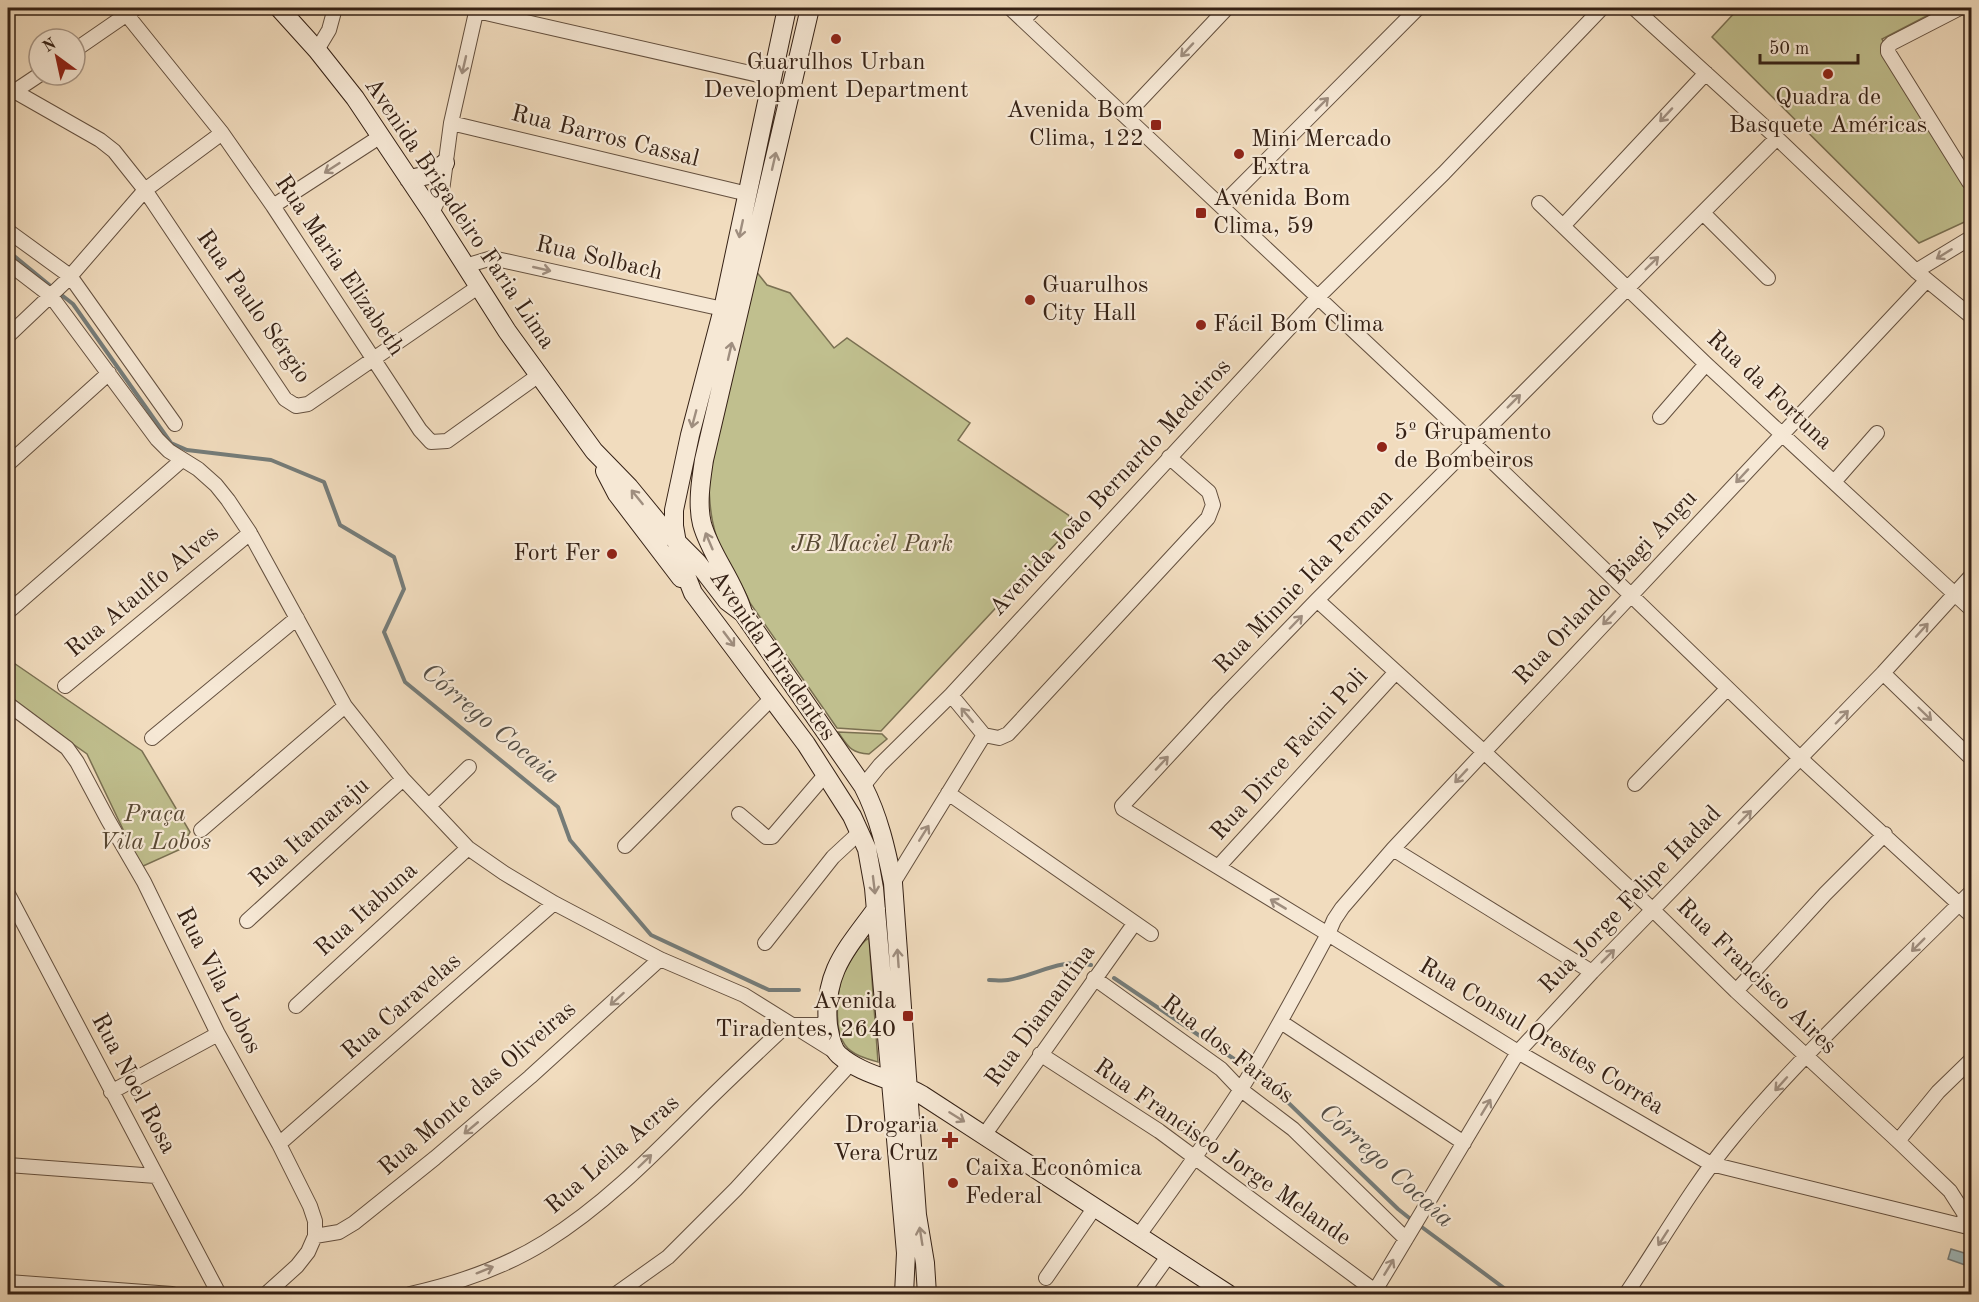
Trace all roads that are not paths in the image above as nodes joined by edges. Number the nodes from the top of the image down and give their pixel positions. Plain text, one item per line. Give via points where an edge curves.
1 (279, 8) edge
2 (335, 8) edge
3 (787, 8) edge
4 (810, 8) edge
5 (1010, 8) edge
6 (1035, 8) edge
7 (1227, 8) edge
8 (1418, 8) edge
9 (1603, 8) edge
10 (1960, 8) edge
11 (477, 9) edge
12 (1637, 9) edge
13 (132, 11) edge
14 (1023, 20) junction
15 (87, 42) edge
16 (317, 50) junction
17 (1706, 73) junction
18 (772, 78) junction
19 (27, 83) edge
20 (11, 94) edge
21 (1126, 116) junction
22 (451, 123) junction
23 (222, 133) junction
24 (381, 136) junction
25 (1777, 138) junction
26 (445, 163) junction
27 (410, 179) junction
28 (1969, 182) dead end
29 (145, 190) junction
30 (748, 195) junction
31 (1539, 202) dead end
32 (1222, 205) junction
33 (273, 206) junction
34 (432, 213) junction
35 (1703, 213) junction
36 (1563, 226) junction
37 (8, 231) edge
38 (1971, 237) edge
39 (8, 263) edge
40 (465, 266) junction
41 (1921, 275) junction
42 (68, 278) junction
43 (1768, 278) dead end
44 (478, 287) junction
45 (1627, 287) junction
46 (53, 294) junction
47 (1317, 298) junction
48 (723, 309) junction
49 (1971, 317) edge
50 (8, 336) edge
51 (373, 357) junction
52 (1706, 364) junction
53 (109, 373) junction
54 (539, 375) junction
55 (1660, 417) dead end
56 (175, 423) dead end
57 (1877, 433) dead end
58 (1782, 434) junction
59 (1472, 442) junction
60 (594, 450) junction
61 (1169, 457) junction
62 (182, 460) junction
63 (8, 464) edge
64 (1834, 482) junction
65 (250, 533) junction
66 (675, 541) junction
67 (1971, 575) edge
68 (693, 593) junction
69 (1955, 594) junction
70 (1630, 596) junction
71 (1317, 600) junction
72 (1971, 610) edge
73 (8, 612) edge
74 (743, 613) junction
75 (297, 618) junction
76 (1395, 673) junction
77 (1883, 674) junction
78 (65, 686) dead end
79 (1727, 689) junction
80 (951, 695) junction
81 (772, 698) junction
82 (8, 704) edge
83 (345, 706) junction
84 (984, 735) junction
85 (152, 738) dead end
86 (1483, 751) junction
87 (1801, 759) junction
88 (1971, 759) edge
89 (469, 768) dead end
90 (825, 775) junction
91 (403, 779) junction
92 (859, 780) junction
93 (1635, 784) dead end
94 (948, 793) junction
95 (430, 805) junction
96 (1122, 806) joint
97 (739, 814) dead end
98 (201, 830) dead end
99 (860, 832) junction
100 (1885, 834) junction
101 (625, 846) dead end
102 (468, 848) junction
103 (1393, 849) junction
104 (1218, 867) junction
105 (893, 883) junction
106 (1971, 891) edge
107 (8, 895) edge
108 (554, 903) junction
109 (1959, 903) junction
110 (876, 909) junction
111 (1653, 910) junction
112 (1971, 916) edge
113 (247, 921) dead end
114 (1134, 924) junction
115 (1151, 934) dead end
116 (1328, 934) junction
117 (765, 943) dead end
118 (660, 959) junction
119 (1592, 972) junction
120 (1094, 978) junction
121 (1736, 991) junction
122 (296, 1006) dead end
123 (828, 1022) junction
124 (1281, 1022) junction
125 (788, 1024) junction
126 (218, 1034) junction
127 (1518, 1052) junction
128 (1040, 1054) junction
129 (1806, 1057) junction
130 (844, 1058) junction
131 (1971, 1059) edge
132 (898, 1084) junction
133 (1240, 1089) junction
134 (111, 1092) junction
135 (984, 1134) junction
136 (1898, 1141) junction
137 (1464, 1143) junction
138 (279, 1144) junction
139 (1195, 1158) junction
140 (9, 1163) edge
141 (1711, 1164) junction
142 (156, 1176) junction
143 (1095, 1207) junction
144 (1969, 1227) edge
145 (1139, 1235) junction
146 (315, 1236) junction
147 (1407, 1236) junction
148 (1170, 1255) junction
149 (1046, 1278) dead end
150 (8, 1282) edge
151 (1374, 1292) edge
152 (172, 1294) edge
153 (219, 1294) edge
154 (266, 1294) edge
155 (410, 1294) edge
156 (616, 1294) edge
157 (904, 1294) edge
158 (927, 1294) edge
159 (1141, 1294) edge
160 (1228, 1294) edge
161 (1626, 1294) edge

1 - 16 main road, Avenida Brigadeiro Faria Lima
2 - 16 street via 329,30
3 - 18 main road, Avenida Tiradentes
74 -> 4 main road, Avenida Tiradentes via 707,539 700,484
5 - 14 street
6 - 14 street
7 -> 21 street
32 -> 8 street
9 - 47 street, Avenida João Bernardo Medeiros
10 - 28 street via 1892,43 1888,52
11 - 18 street
11 -> 22 street
12 - 17 street
13 - 15 street
13 - 23 street, Rua Maria Elizabeth
14 - 21 street
16 - 24 main road, Avenida Brigadeiro Faria Lima
17 - 25 street
17 -> 36 street
18 - 30 main road, Avenida Tiradentes
19 - 20 street
20 - 29 street, Rua Paulo Sérgio via 108,145
21 - 32 street
22 - 26 street
22 - 30 street, Rua Barros Cassal
23 - 29 street
23 - 33 street, Rua Maria Elizabeth
24 - 27 main road, Avenida Brigadeiro Faria Lima
24 -> 33 street
25 - 35 street, Rua Minnie Ida Perman
25 - 41 street
26 - 27 main road via 429,175
26 - 34 street via 442,190
27 - 34 main road, Avenida Brigadeiro Faria Lima
29 - 42 street
29 - 51 street, Rua Paulo Sérgio via 285,399 296,406 308,404
30 -> 48 main road, Avenida Tiradentes
31 - 36 street, Rua da Fortuna
32 - 47 street
33 - 51 street, Rua Maria Elizabeth
34 - 40 main road, Avenida Brigadeiro Faria Lima
35 - 43 street
45 -> 35 street, Rua Minnie Ida Perman
36 - 45 street, Rua da Fortuna
37 - 42 street
38 -> 41 street, Rua Orlando Biagi Angu
39 - 46 street
40 - 44 main road, Avenida Brigadeiro Faria Lima
40 -> 48 street, Rua Solbach via 492,258
41 - 49 street
41 - 58 street, Rua Orlando Biagi Angu
42 - 46 street
42 - 56 street
44 - 51 street, Rua Paulo Sérgio
44 - 54 main road, Avenida Brigadeiro Faria Lima
45 - 52 street, Rua da Fortuna
59 -> 45 street, Rua Minnie Ida Perman
46 - 50 street
46 - 53 street
47 - 59 street
47 - 61 street, Avenida João Bernardo Medeiros
48 -> 66 main road, Avenida Tiradentes via 674,510
51 - 54 street, Rua Maria Elizabeth via 431,442 447,441
52 - 55 street
52 - 58 street, Rua da Fortuna
53 - 62 street via 157,439
53 - 63 street
54 - 60 main road, Avenida Brigadeiro Faria Lima
57 - 64 street
58 - 64 street, Rua da Fortuna
58 -> 70 street, Rua Orlando Biagi Angu
59 - 70 street
59 - 71 street, Rua Minnie Ida Perman
66 -> 60 main road, Avenida Brigadeiro Faria Lima
60 - 68 main road, Avenida Brigadeiro Faria Lima via 617,494
61 - 80 street, Avenida João Bernardo Medeiros
61 - 84 street via 1209,492 1213,505 1208,518 1008,734 999,738
62 - 65 street via 216,485
62 - 73 street
64 - 69 street, Rua da Fortuna
65 - 75 street
65 - 78 street, Rua Ataulfo Alves
66 - 68 main road, Avenida Tiradentes
66 - 74 main road, Avenida Brigadeiro Faria Lima via 727,601
67 - 69 street, Rua Jorge Felipe Hadad
68 -> 81 main road, Avenida Tiradentes
69 - 72 street, Rua da Fortuna
77 -> 69 street, Rua Jorge Felipe Hadad
70 - 79 street
70 -> 86 street, Rua Orlando Biagi Angu
71 - 76 street, Rua Francisco Aires
96 -> 71 street, Rua Minnie Ida Perman
74 - 92 main road, Avenida Tiradentes
75 - 83 street
75 - 85 street
76 - 86 street, Rua Francisco Aires
76 - 104 street, Rua Dirce Facini Poli
87 -> 77 street, Rua Jorge Felipe Hadad
77 -> 88 street
79 - 87 street
79 - 93 street
84 -> 80 street
80 - 92 street, Avenida João Bernardo Medeiros via 880,765
81 - 90 main road, Avenida Tiradentes
81 - 101 street
82 - 126 street, Rua Vila Lobos via 67,747 77,762 144,882
83 - 91 street
83 - 98 street
84 - 94 street
86 -> 103 street, Rua Orlando Biagi Angu
86 - 111 street, Rua Francisco Aires
87 - 100 street
111 -> 87 street, Rua Jorge Felipe Hadad
89 - 95 street
90 - 97 street via 772,837 766,837
90 - 99 main road, Avenida Tiradentes
91 - 95 street
91 - 113 street, Rua Itamaraju
92 - 105 main road, Avenida Tiradentes via 883,836
105 -> 94 street
94 - 114 street
95 - 102 street
96 - 104 street, Rua Consul Orestes Corrêa
99 -> 110 main road, Avenida Tiradentes via 871,865
99 - 117 street via 833,857
100 - 109 street
100 - 121 street
102 - 108 street
102 - 122 street, Rua Itabuna
103 - 116 street, Rua Orlando Biagi Angu via 1342,908
103 - 119 street
116 -> 104 street, Rua Consul Orestes Corrêa
132 -> 105 main road, Avenida Tiradentes
106 - 109 street
107 - 134 street, Rua Noel Rosa
108 - 118 street
108 - 138 street, Rua Caravelas
109 - 112 street
109 -> 129 street
110 - 123 main road via 835,969
110 - 132 main road, Avenida Tiradentes
119 -> 111 street, Rua Jorge Felipe Hadad
111 - 121 street, Rua Francisco Aires
114 - 115 street
114 - 120 street, Rua Diamantina
116 - 124 street, Rua Orlando Biagi Angu
116 - 127 street, Rua Consul Orestes Corrêa
118 - 125 street via 744,995
118 -> 146 street, Rua Monte das Oliveiras via 530,1077 363,1216 339,1232
119 - 127 street, Rua Jorge Felipe Hadad
120 - 128 street, Rua Diamantina
120 - 133 street, Rua dos Faraós via 1221,1069
121 - 129 street, Rua Francisco Aires
123 - 125 street via 809,1026
123 - 130 main road via 830,1039
124 - 133 street, Rua Orlando Biagi Angu
124 - 137 street
125 - 130 street
155 -> 125 street, Rua Leila Acras via 520,1256 561,1232 626,1180
126 - 134 street
126 - 138 street, Rua Vila Lobos
137 -> 127 street, Rua Jorge Felipe Hadad
127 - 141 street, Rua Consul Orestes Corrêa
128 - 135 street, Rua Diamantina
128 - 139 street, Rua Francisco Jorge Melande
129 - 136 street, Rua Francisco Aires
129 -> 141 street
130 - 132 main road
130 - 156 street via 736,1188 675,1250
131 - 136 street
132 -> 135 main road
132 - 157 main road, Avenida Tiradentes via 906,1253
158 -> 132 main road, Avenida Tiradentes
133 - 139 street, Rua Orlando Biagi Angu
133 - 147 street, Rua dos Faraós via 1293,1129
134 - 142 street, Rua Noel Rosa
135 - 143 main road
136 - 144 street, Rua Francisco Aires via 1950,1191
137 - 147 street, Rua Jorge Felipe Hadad
138 - 146 street, Rua Vila Lobos via 310,1206
139 - 145 street, Rua Orlando Biagi Angu
139 - 151 street, Rua Francisco Jorge Melande
140 - 142 street
141 - 144 street, Rua Consul Orestes Corrêa
141 -> 161 street
142 - 153 street, Rua Noel Rosa
143 - 145 main road
143 - 149 street
145 - 148 main road
146 - 154 street via 297,1266
151 -> 147 street, Rua Jorge Felipe Hadad
148 - 159 street
148 - 160 main road
150 - 152 street

